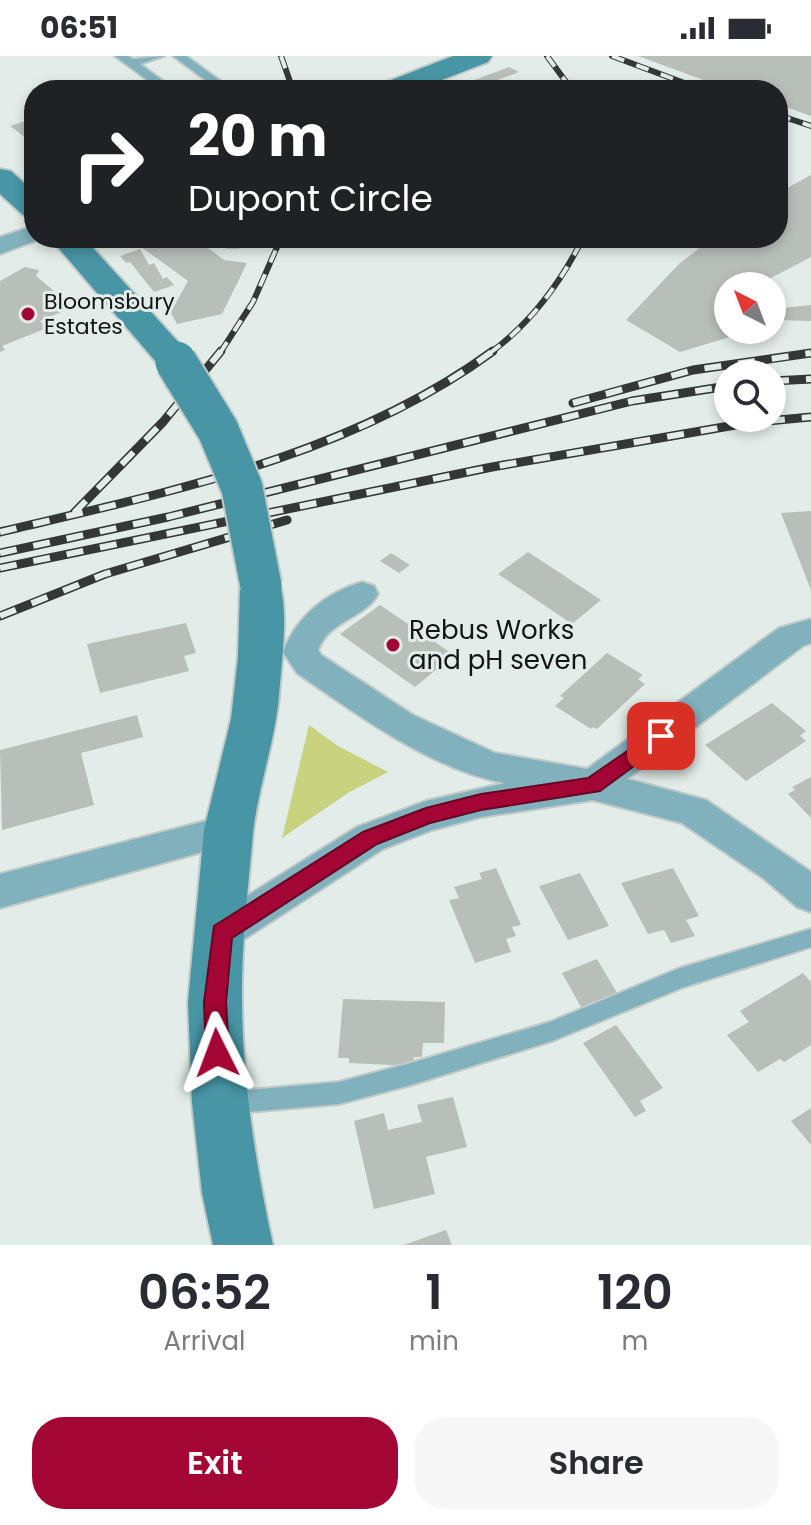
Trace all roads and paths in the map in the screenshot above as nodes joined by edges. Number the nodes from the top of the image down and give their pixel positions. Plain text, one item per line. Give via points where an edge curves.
1 (158, 56) edge
2 (179, 56) edge
3 (478, 56) edge
4 (126, 60) edge
5 (155, 80) edge
6 (213, 80) edge
7 (417, 80) edge
8 (0, 178) edge
9 (24, 199) edge
10 (24, 237) edge
11 (0, 246) edge
12 (75, 248) edge
13 (362, 594) dead end
14 (811, 631) edge
15 (593, 785) junction
16 (229, 830) junction
17 (0, 891) edge
18 (811, 895) edge
19 (221, 933) junction
20 (811, 938) edge
21 (220, 1103) junction
22 (243, 1245) edge

1 - 4 lane
2 - 6 lane
3 - 7 street
4 - 5 lane
8 - 9 street
10 - 11 street
12 - 16 street, bridge via 176,362 218,430 242,488 261,586 260,657 254,719
13 - 15 street via 317,619 300,652 309,664 400,725 489,766
14 - 15 street via 791,637
15 - 18 street via 693,811
15 - 19 street via 481,802 370,838
16 - 17 street
16 - 19 street
19 - 21 street via 215,1002
20 - 21 lane via 680,978 552,1031 411,1074 339,1093
21 - 22 street

